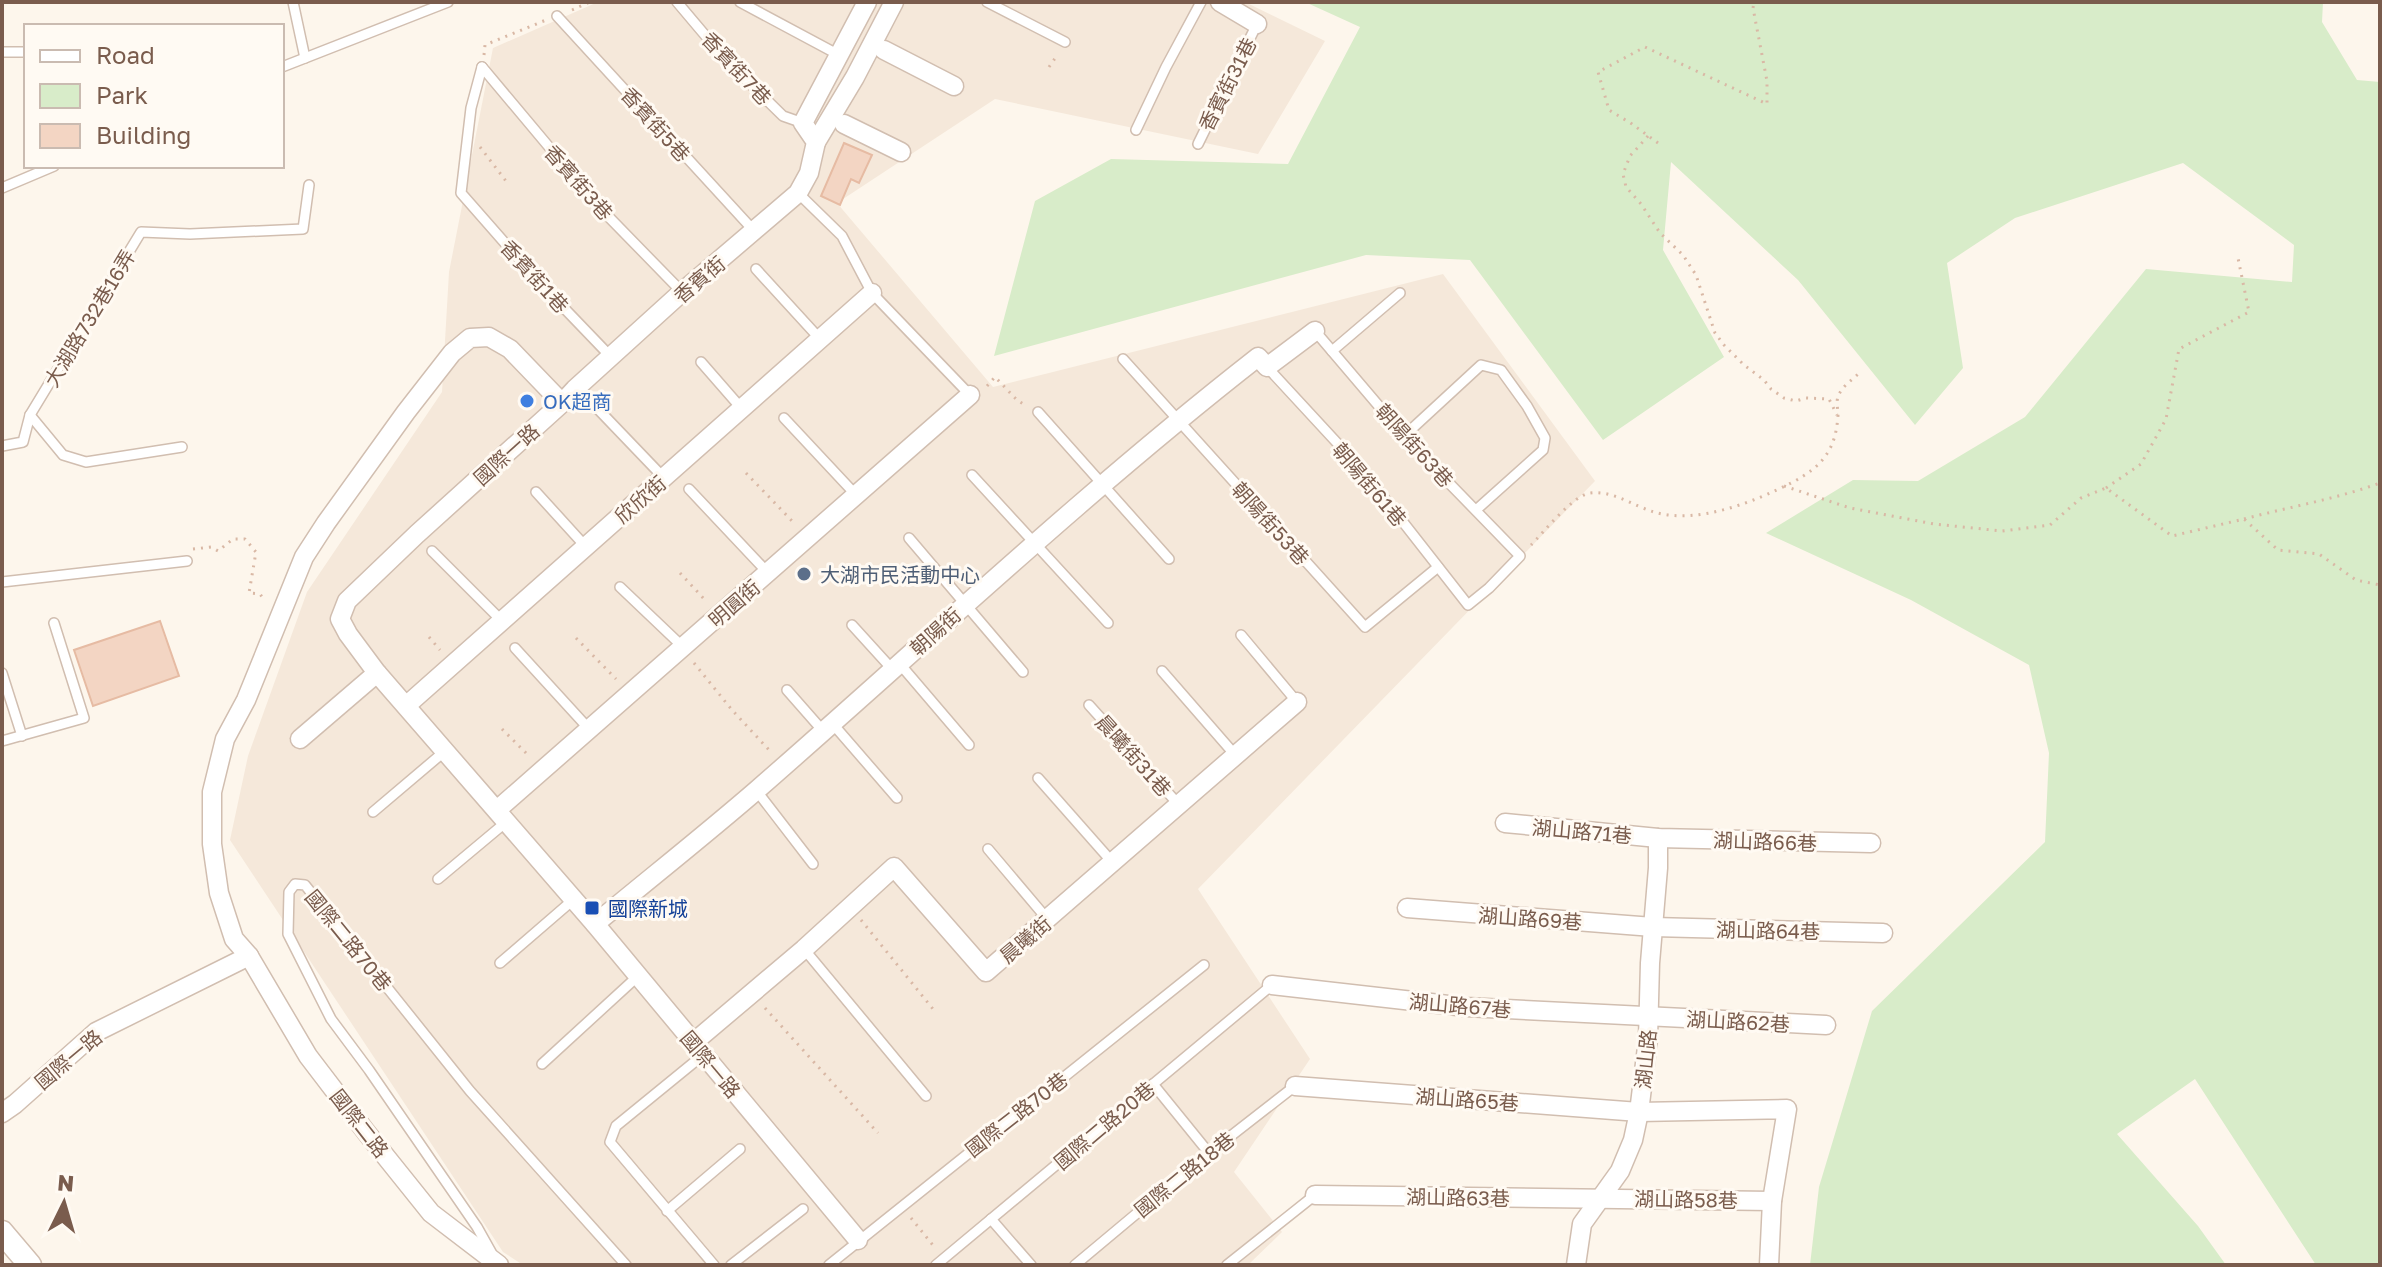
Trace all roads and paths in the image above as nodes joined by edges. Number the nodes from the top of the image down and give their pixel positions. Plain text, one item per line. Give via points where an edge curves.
1 (293, 2) edge
2 (448, 2) edge
3 (590, 2) edge
4 (677, 2) edge
5 (740, 2) edge
6 (867, 2) edge
7 (894, 2) edge
8 (987, 2) edge
9 (1201, 2) edge
10 (1220, 2) edge
11 (1754, 2) edge
12 (557, 16) junction
13 (1257, 24) joint
14 (1065, 42) dead end
15 (884, 50) dead end
16 (2, 52) edge
17 (24, 52) edge
18 (839, 55) junction
19 (305, 58) junction
20 (284, 66) edge
21 (482, 67) junction
22 (954, 86) dead end
23 (803, 123) junction
24 (844, 124) dead end
25 (1136, 130) dead end
26 (468, 131) junction
27 (1648, 136) junction
28 (816, 142) junction
29 (1658, 143) dead end
30 (1198, 144) dead end
31 (901, 152) dead end
32 (49, 168) edge
33 (309, 185) dead end
34 (509, 185) dead end
35 (2, 188) edge
36 (798, 193) junction
37 (755, 232) junction
38 (2238, 258) dead end
39 (756, 269) dead end
40 (682, 292) junction
41 (872, 293) junction
42 (1400, 293) dead end
43 (1315, 331) joint
44 (820, 339) junction
45 (1332, 351) junction
46 (612, 358) junction
47 (1123, 359) dead end
48 (701, 362) dead end
49 (1267, 367) junction
50 (1858, 374) dead end
51 (970, 395) junction
52 (562, 403) junction
53 (595, 406) dead end
54 (742, 409) junction
55 (1038, 412) joint
56 (30, 415) junction
57 (1838, 416) junction
58 (784, 418) dead end
59 (1178, 419) junction
60 (1404, 436) junction
61 (2, 446) edge
62 (182, 447) dead end
63 (746, 473) dead end
64 (972, 475) dead end
65 (664, 478) junction
66 (2380, 483) edge
67 (1102, 484) junction
68 (1784, 486) dead end
69 (2106, 488) junction
70 (689, 489) dead end
71 (536, 492) dead end
72 (856, 495) junction
73 (1476, 510) junction
74 (2244, 519) junction
75 (808, 537) junction
76 (909, 538) dead end
77 (1035, 542) junction
78 (586, 547) junction
79 (432, 551) dead end
80 (1520, 556) junction
81 (1169, 559) dead end
82 (187, 561) joint
83 (1438, 567) junction
84 (680, 573) dead end
85 (768, 573) junction
86 (2, 582) edge
87 (2380, 585) edge
88 (620, 587) dead end
89 (965, 604) junction
90 (720, 615) junction
91 (277, 621) junction
92 (502, 621) junction
93 (54, 623) dead end
94 (1108, 623) dead end
95 (852, 625) dead end
96 (1241, 635) dead end
97 (576, 638) dead end
98 (683, 647) junction
99 (515, 648) dead end
100 (896, 666) junction
101 (1162, 671) dead end
102 (1023, 672) dead end
103 (2, 673) edge
104 (377, 673) junction
105 (787, 690) dead end
106 (631, 693) junction
107 (1297, 702) joint
108 (407, 705) junction
109 (1089, 705) dead end
110 (828, 727) junction
111 (502, 729) dead end
112 (589, 729) junction
113 (22, 736) junction
114 (300, 739) dead end
115 (2, 741) edge
116 (969, 745) dead end
117 (445, 751) junction
118 (1236, 756) junction
119 (784, 766) junction
120 (544, 769) junction
121 (1038, 778) dead end
122 (756, 790) junction
123 (897, 798) dead end
124 (1179, 805) junction
125 (373, 812) dead end
126 (501, 817) junction
127 (1505, 823) dead end
128 (1658, 838) junction
129 (1871, 843) dead end
130 (988, 849) dead end
131 (1113, 863) junction
132 (813, 864) dead end
133 (438, 879) dead end
134 (573, 900) junction
135 (851, 908) junction
136 (1407, 908) dead end
137 (1048, 920) junction
138 (595, 924) junction
139 (1653, 927) junction
140 (1883, 933) dead end
141 (804, 949) junction
142 (249, 956) junction
143 (500, 963) dead end
144 (1204, 965) dead end
145 (638, 976) junction
146 (1272, 985) joint
147 (751, 994) junction
148 (933, 1009) dead end
149 (1649, 1016) junction
150 (1826, 1025) dead end
151 (698, 1049) junction
152 (542, 1064) dead end
153 (1153, 1084) junction
154 (1295, 1086) joint
155 (926, 1096) dead end
156 (1639, 1112) junction
157 (2, 1113) edge
158 (878, 1133) dead end
159 (740, 1149) dead end
160 (1209, 1153) junction
161 (1315, 1195) joint
162 (1601, 1198) junction
163 (1772, 1201) junction
164 (902, 1205) junction
165 (803, 1209) dead end
166 (667, 1211) junction
167 (991, 1219) junction
168 (2, 1232) edge
169 (858, 1240) junction
170 (940, 1262) edge
171 (498, 1264) edge
172 (30, 1265) edge
173 (626, 1265) edge
174 (714, 1265) edge
175 (731, 1265) edge
176 (829, 1265) edge
177 (1031, 1265) edge
178 (1075, 1265) edge
179 (1227, 1265) edge
180 (1576, 1265) edge
181 (1769, 1265) edge

1 - 19 lane
2 - 19 lane
3 - 12 path
4 - 23 lane, 香賓街7巷 via 783,116
5 - 18 lane
6 - 18 street
7 - 28 street, 香賓街
8 - 14 lane
9 - 25 lane
10 - 13 street
11 - 27 path via 1767,104 1645,47 1598,72 1609,110
12 - 21 path via 485,45
12 - 37 lane, 香賓街5巷
13 - 30 lane, 香賓街31巷
15 - 22 street
16 - 17 lane
18 - 23 street
19 - 20 lane
21 - 26 lane
21 - 40 lane, 香賓街3巷 via 601,209
23 - 28 street
24 - 31 street
26 - 34 path
26 - 46 lane, 香賓街1巷 via 461,193
27 - 29 path
27 - 57 path via 1630,156 1623,174 1626,187 1696,275 1715,333 1784,398 1829,399
28 - 36 street, 香賓街
32 - 35 lane
33 - 56 lane, 大湖路732巷16弄 via 303,229 141,232
36 - 37 street, 香賓街
36 - 41 lane via 842,236
37 - 40 street, 香賓街
38 - 69 path via 2249,312 2179,349 2166,419 2141,464
39 - 44 lane
40 - 46 street, 香賓街
41 - 44 street, 欣欣街
41 - 51 lane
42 - 45 lane
43 - 45 lane, 朝陽街63巷
43 - 49 street, 朝陽街
44 - 54 street, 欣欣街
45 - 60 lane, 朝陽街63巷
46 - 52 street, 香賓街
47 - 59 lane, 朝陽街53巷
48 - 54 lane
49 - 59 street, 朝陽街 via 1258,357
49 - 83 lane, 朝陽街61巷 via 1363,471
50 - 57 path via 1838,398
51 - 55 path via 980,393 995,377
51 - 72 street, 明圓街
52 - 91 street via 510,349 489,337 470,338 406,412 326,523 304,557
52 - 104 street, 國際一路 via 347,601 340,619
53 - 65 lane
54 - 65 street, 欣欣街
55 - 67 lane
56 - 61 lane, 大湖路732巷16弄 via 23,442
56 - 62 lane via 63,455 86,462
57 - 80 path via 1833,446 1819,464 1750,501 1675,517 1608,494 1589,493
58 - 72 lane
59 - 67 street, 朝陽街
59 - 83 lane, 朝陽街53巷 via 1365,627
60 - 73 lane, 朝陽街63巷
60 - 73 lane via 1481,365 1501,370 1545,438 1543,450
63 - 75 path
64 - 77 lane
65 - 78 street, 欣欣街
66 - 74 path
67 - 77 street, 朝陽街
67 - 81 lane
68 - 69 path via 1850,508 2002,531 2050,525 2081,498
69 - 74 path via 2172,536
70 - 85 lane
71 - 78 lane
72 - 75 street, 明圓街
73 - 80 lane, 朝陽街63巷
74 - 87 path via 2278,550 2319,554 2356,580
75 - 85 street, 明圓街
76 - 89 lane
77 - 89 street, 朝陽街
77 - 94 lane
78 - 92 street, 欣欣街
79 - 92 lane
80 - 83 lane, 朝陽街61巷 via 1468,605
82 - 86 lane
82 - 91 path via 188,549 218,551 233,539 245,539 256,552 249,593 260,594
84 - 90 path
85 - 90 street, 明圓街
88 - 98 lane
89 - 100 street, 朝陽街
89 - 102 lane
90 - 98 street, 明圓街
91 - 142 street via 225,739 212,792 219,893 234,939
92 - 108 street, 欣欣街
93 - 113 lane via 84,718
95 - 100 lane
96 - 107 lane
97 - 106 path
98 - 106 street, 明圓街
98 - 119 path
99 - 112 lane
100 - 110 street, 朝陽街
100 - 116 lane
101 - 118 lane
103 - 113 lane
104 - 108 street, 國際一路
104 - 114 street
105 - 110 lane
106 - 112 street, 明圓街
107 - 118 street, 晨曦街
108 - 117 street, 國際一路
109 - 124 lane, 晨曦街31巷
110 - 119 street, 朝陽街
110 - 123 lane
111 - 120 path
112 - 120 street, 明圓街
113 - 115 lane
117 - 125 lane
117 - 126 street, 國際一路
118 - 124 street, 晨曦街
119 - 122 street, 朝陽街
120 - 126 street, 明圓街
121 - 131 lane
122 - 132 lane
122 - 138 street, 朝陽街
124 - 131 street, 晨曦街
126 - 133 lane
126 - 134 street, 國際一路
127 - 128 street, 湖山路71巷
128 - 129 street, 湖山路66巷
128 - 139 street, 湖山路
130 - 137 lane
131 - 137 street, 晨曦街
134 - 138 street, 國際一路
134 - 143 lane
135 - 137 street, 晨曦街 via 894,867 986,972
135 - 141 street, 晨曦街
135 - 148 path
136 - 139 street, 湖山路69巷
138 - 145 street, 國際一路
139 - 140 street, 湖山路64巷
139 - 149 street, 湖山路
141 - 147 street, 晨曦街
141 - 155 lane
142 - 157 street, 國際一路 via 96,1032
142 - 171 street, 國際二路 via 308,1056 375,1144 431,1213
144 - 164 lane, 國際二路70巷
145 - 151 street, 國際一路
145 - 152 lane
146 - 149 street, 湖山路67巷 via 1466,1007
146 - 153 lane, 國際二路20巷
147 - 151 street, 晨曦街
147 - 158 path
149 - 150 street, 湖山路62巷
149 - 156 street, 湖山路
151 - 166 lane via 616,1126 610,1142
151 - 169 street, 國際一路
153 - 160 lane
153 - 167 lane, 國際二路20巷
154 - 156 street, 湖山路65巷
154 - 160 lane, 國際二路18巷
156 - 162 street, 湖山路 via 1620,1171
156 - 163 street, 湖山路65巷 via 1787,1109
159 - 166 lane
160 - 178 lane, 國際二路18巷
161 - 162 street, 湖山路63巷
161 - 179 lane
162 - 163 street, 湖山路58巷
162 - 180 street, 湖山路 via 1582,1224
163 - 181 street
164 - 169 lane, 國際二路70巷
164 - 170 path
165 - 175 lane
166 - 174 lane
167 - 170 lane, 國際二路20巷
167 - 177 lane
168 - 172 street
169 - 176 lane, 國際二路70巷
171 - 173 lane, 國際二路70巷 via 331,1019 288,934 289,892 295,884 305,885 470,1091

